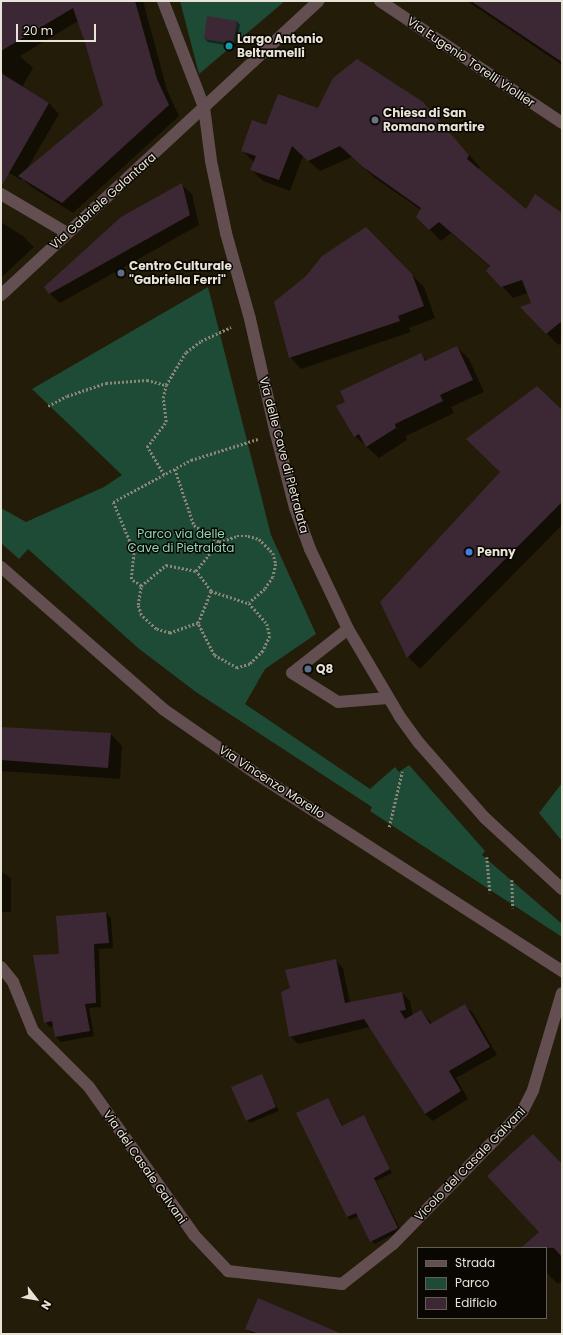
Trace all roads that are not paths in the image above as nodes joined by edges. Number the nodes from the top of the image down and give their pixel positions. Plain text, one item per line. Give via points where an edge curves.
1 (162, 1) edge
2 (319, 1) edge
3 (380, 1) edge
4 (204, 107) junction
5 (562, 122) edge
6 (1, 194) edge
7 (67, 234) junction
8 (1, 295) edge
9 (1, 567) edge
10 (348, 629) junction
11 (388, 698) junction
12 (562, 889) edge
13 (1, 967) edge
14 (562, 972) edge
15 (562, 993) edge
16 (342, 1284) joint

1 - 4 street
2 - 4 street
3 - 5 street, Via Eugenio Torelli Viollier
4 - 7 street, Via Gabriele Galantara
4 - 10 street, Via delle Cave di Pietralata via 211,161 226,233 250,319 276,434 307,542
6 - 7 street
7 - 8 street, Via Gabriele Galantara
9 - 14 street, Via Vincenzo Morello via 163,709 258,775
10 - 11 street, Via delle Cave di Pietralata
10 - 11 street via 292,673 338,702
11 - 12 street, Via delle Cave di Pietralata via 419,743 455,787 518,851
13 - 16 street, Via del Casale Galvani via 13,982 34,1031 89,1087 194,1236 228,1271
15 - 16 street, Vicolo del Casale Galvani via 533,1090 522,1112 393,1244

